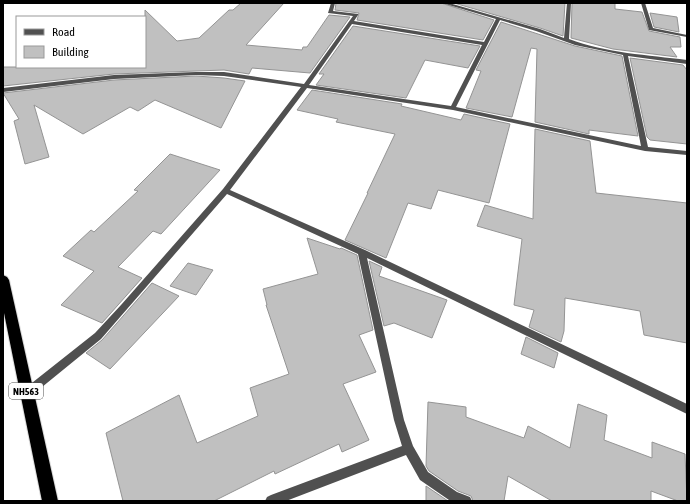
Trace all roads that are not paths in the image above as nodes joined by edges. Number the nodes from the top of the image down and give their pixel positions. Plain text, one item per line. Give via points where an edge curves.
1 (333, 3) edge
2 (444, 3) edge
3 (569, 3) edge
4 (643, 3) edge
5 (498, 19) junction
6 (351, 22) junction
7 (687, 36) edge
8 (566, 40) junction
9 (486, 44) junction
10 (625, 54) junction
11 (687, 62) edge
12 (306, 85) junction
13 (3, 90) edge
14 (453, 108) junction
15 (645, 148) junction
16 (687, 153) edge
17 (226, 192) junction
18 (362, 252) junction
19 (3, 280) edge
20 (27, 393) junction
21 (687, 408) edge
22 (408, 449) junction
23 (50, 501) edge
24 (271, 501) edge
25 (466, 501) edge

1 - 6 street via 330,12 356,15
2 - 5 street
3 - 8 street
4 - 7 street via 651,29
5 - 8 street
5 - 9 street
6 - 9 street
6 - 12 street
8 - 10 street
9 - 14 street
10 - 11 street
10 - 15 street
12 - 13 street via 224,74 188,73 77,79
12 - 14 street
12 - 17 street
14 - 15 street
15 - 16 street
17 - 18 street
17 - 20 street via 98,336
18 - 21 street
18 - 22 street via 399,420
19 - 20 highway, NH563
20 - 23 highway, NH563
22 - 24 street
22 - 25 street via 424,476 453,496

